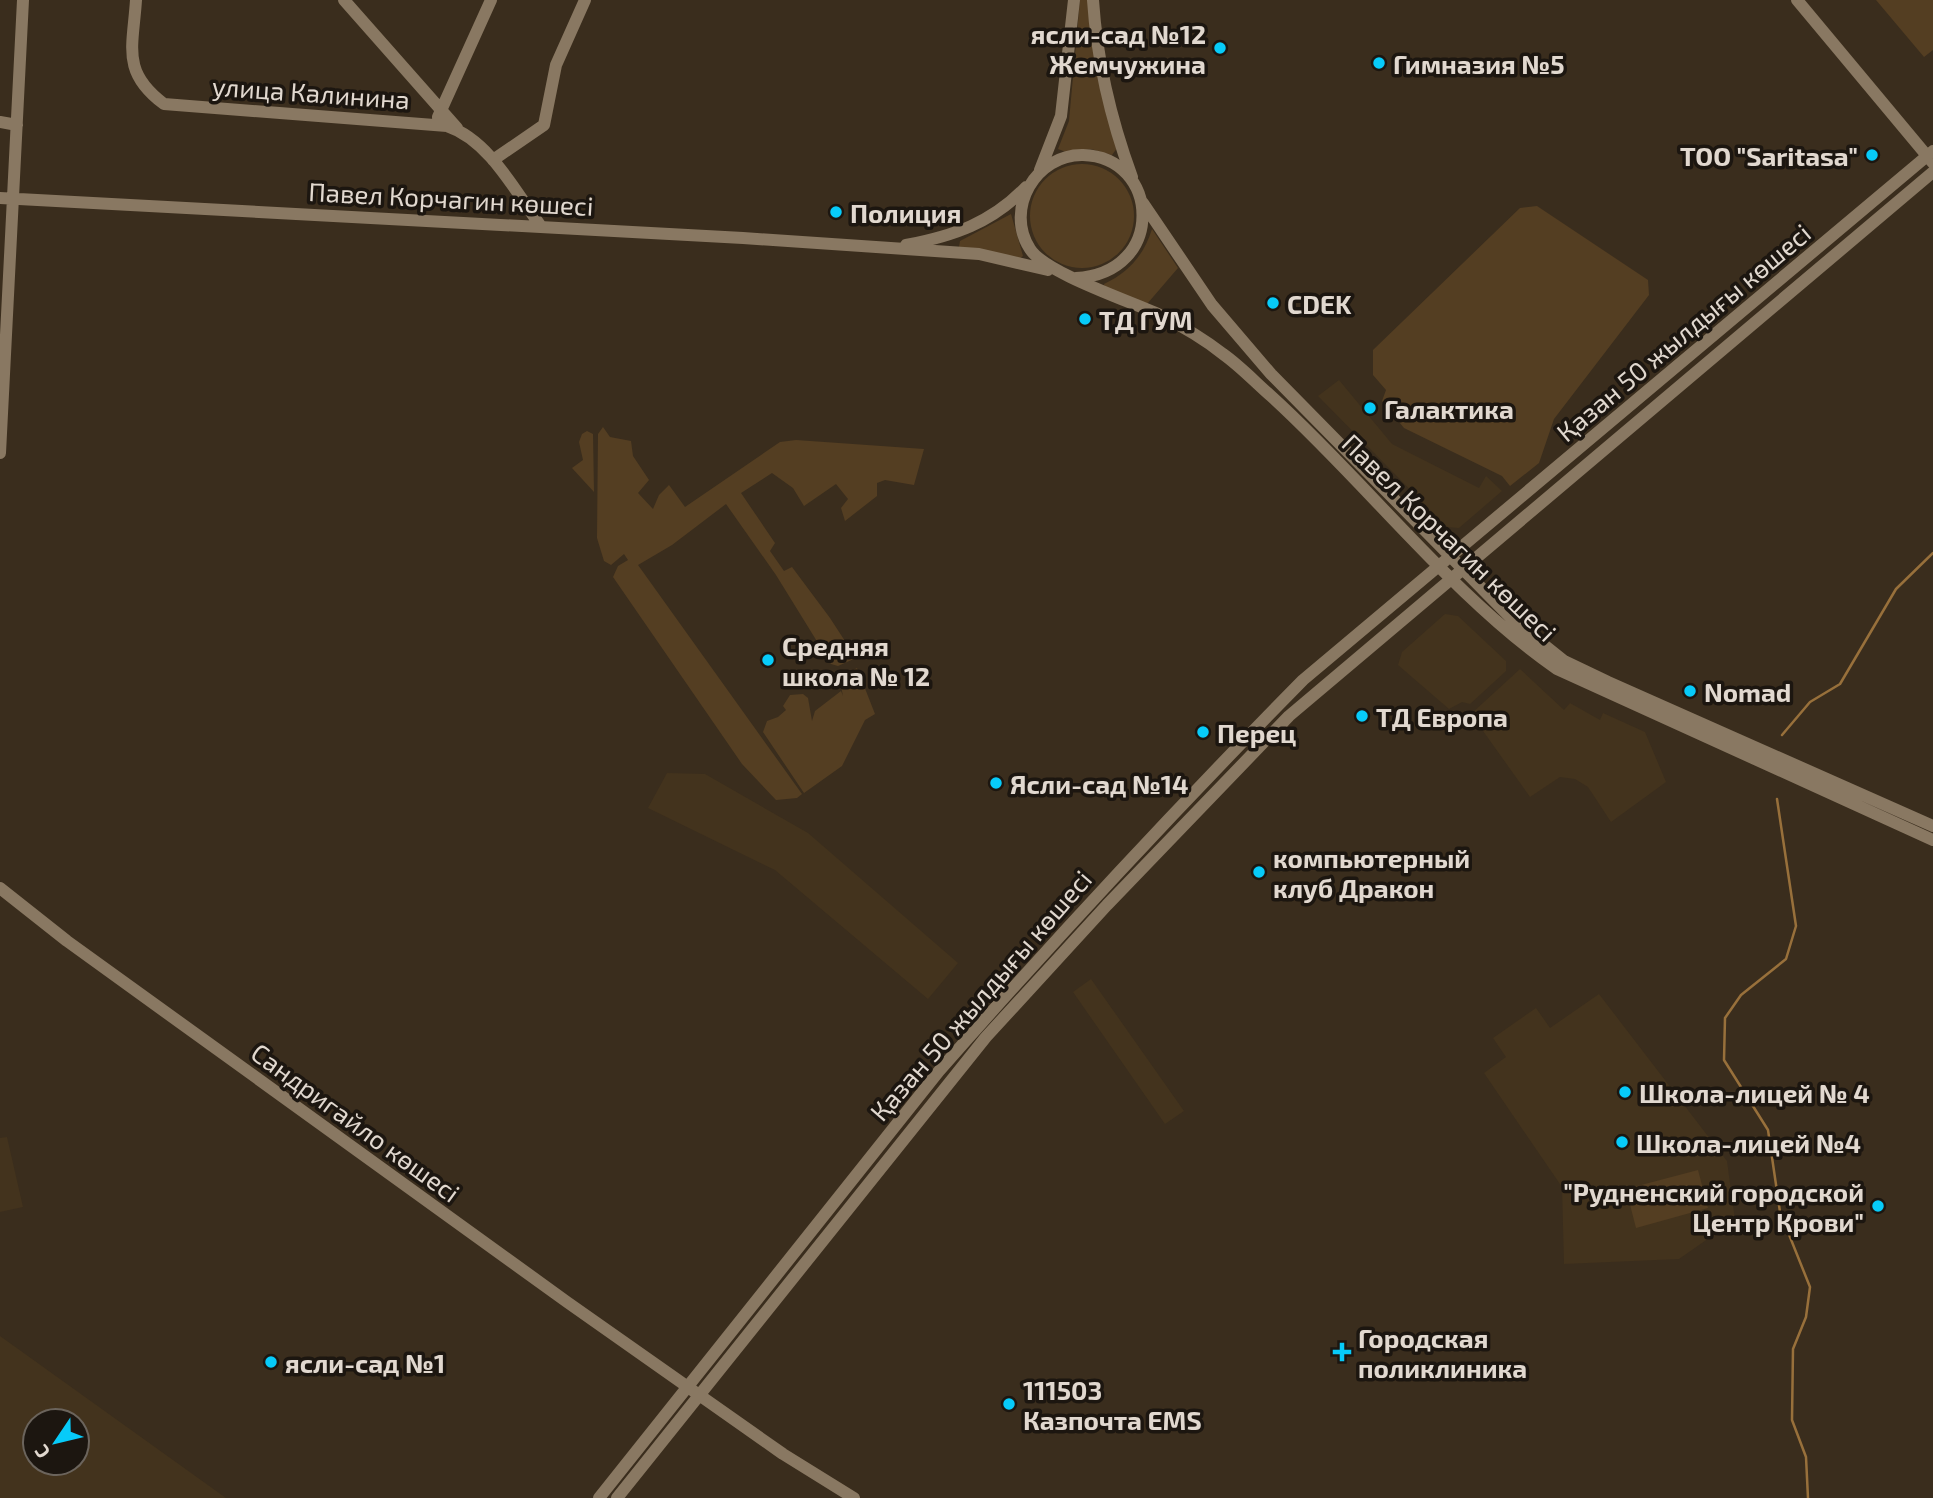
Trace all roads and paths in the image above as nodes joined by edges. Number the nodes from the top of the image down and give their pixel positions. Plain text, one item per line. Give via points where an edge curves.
1 (23, 0) edge
2 (136, 0) edge
3 (344, 0) edge
4 (491, 0) edge
5 (585, 0) edge
6 (1074, 0) edge
7 (1093, 0) edge
8 (1797, 0) edge
9 (441, 111) junction
10 (0, 122) edge
11 (435, 124) junction
12 (17, 125) junction
13 (459, 130) junction
14 (1931, 157) edge
15 (493, 160) junction
16 (1040, 172) junction
17 (1928, 176) edge
18 (1030, 183) junction
19 (1138, 192) junction
20 (0, 198) edge
21 (14, 198) junction
22 (540, 225) junction
23 (885, 248) junction
24 (1055, 272) junction
25 (1076, 278) junction
26 (1777, 282) junction
27 (1787, 294) junction
28 (1648, 390) junction
29 (1659, 403) junction
30 (0, 453) edge
31 (1398, 513) junction
32 (1446, 562) junction
33 (1456, 573) junction
34 (1511, 625) junction
35 (1217, 767) junction
36 (1229, 778) junction
37 (1933, 826) edge
38 (1933, 840) edge
39 (0, 888) edge
40 (905, 1113) junction
41 (917, 1123) junction
42 (735, 1327) junction
43 (747, 1337) junction
44 (690, 1387) junction
45 (702, 1396) junction
46 (618, 1490) edge
47 (599, 1498) edge
48 (854, 1498) edge

1 - 12 street
2 - 11 street, улица Калинина via 134,69 144,89 164,104
3 - 9 street
4 - 9 street, улица Калинина
5 - 15 street via 556,65 544,125
6 - 16 street via 1061,116
7 - 19 street via 1099,60 1117,135
8 - 14 street
9 - 11 street, улица Калинина
9 - 13 street
10 - 12 street
11 - 13 street
12 - 21 street
13 - 15 street
14 - 26 street, Қазан 50 жылдығы көшесі
15 - 22 street
16 - 18 street
16 - 19 street via 1053,162 1083,155 1114,164
17 - 27 street, Қазан 50 жылдығы көшесі
18 - 23 street, Павел Корчагин көшесі via 970,229
18 - 24 street via 1020,216 1023,233 1035,256
19 - 25 street via 1141,231 1129,254 1110,271
19 - 31 street, Павел Корчагин көшесі via 1176,255 1246,347
20 - 21 street, Павел Корчагин көшесі
21 - 22 street, Павел Корчагин көшесі
21 - 30 street
22 - 23 street, Павел Корчагин көшесі
23 - 24 street, Павел Корчагин көшесі via 979,254
24 - 25 street
25 - 31 street, Павел Корчагин көшесі via 1163,317 1226,355
26 - 27 street
26 - 28 street, Қазан 50 жылдығы көшесі
27 - 29 street, Қазан 50 жылдығы көшесі
28 - 29 street
28 - 32 street, Қазан 50 жылдығы көшесі
29 - 33 street, Қазан 50 жылдығы көшесі
31 - 32 street, Павел Корчагин көшесі
32 - 33 street, Павел Корчагин көшесі
32 - 35 street, Қазан 50 жылдығы көшесі via 1303,680
33 - 34 street, Павел Корчагин көшесі
33 - 36 street, Қазан 50 жылдығы көшесі via 1289,716
34 - 37 street, Павел Корчагин көшесі via 1564,661 1608,682
34 - 38 street, Павел Корчагин көшесі via 1557,670
35 - 36 street
35 - 40 street, Қазан 50 жылдығы көшесі via 995,1006
36 - 41 street, Қазан 50 жылдығы көшесі via 986,1037
39 - 44 street, Сандригайло көшесі via 78,949
40 - 41 street
40 - 42 street, Қазан 50 жылдығы көшесі
41 - 43 street, Қазан 50 жылдығы көшесі
42 - 43 street
42 - 44 street, Қазан 50 жылдығы көшесі
43 - 45 street, Қазан 50 жылдығы көшесі
44 - 45 street, Сандригайло көшесі
44 - 46 street, Қазан 50 жылдығы көшесі
45 - 46 street, Қазан 50 жылдығы көшесі
45 - 48 street
46 - 47 street, Қазан 50 жылдығы көшесі

